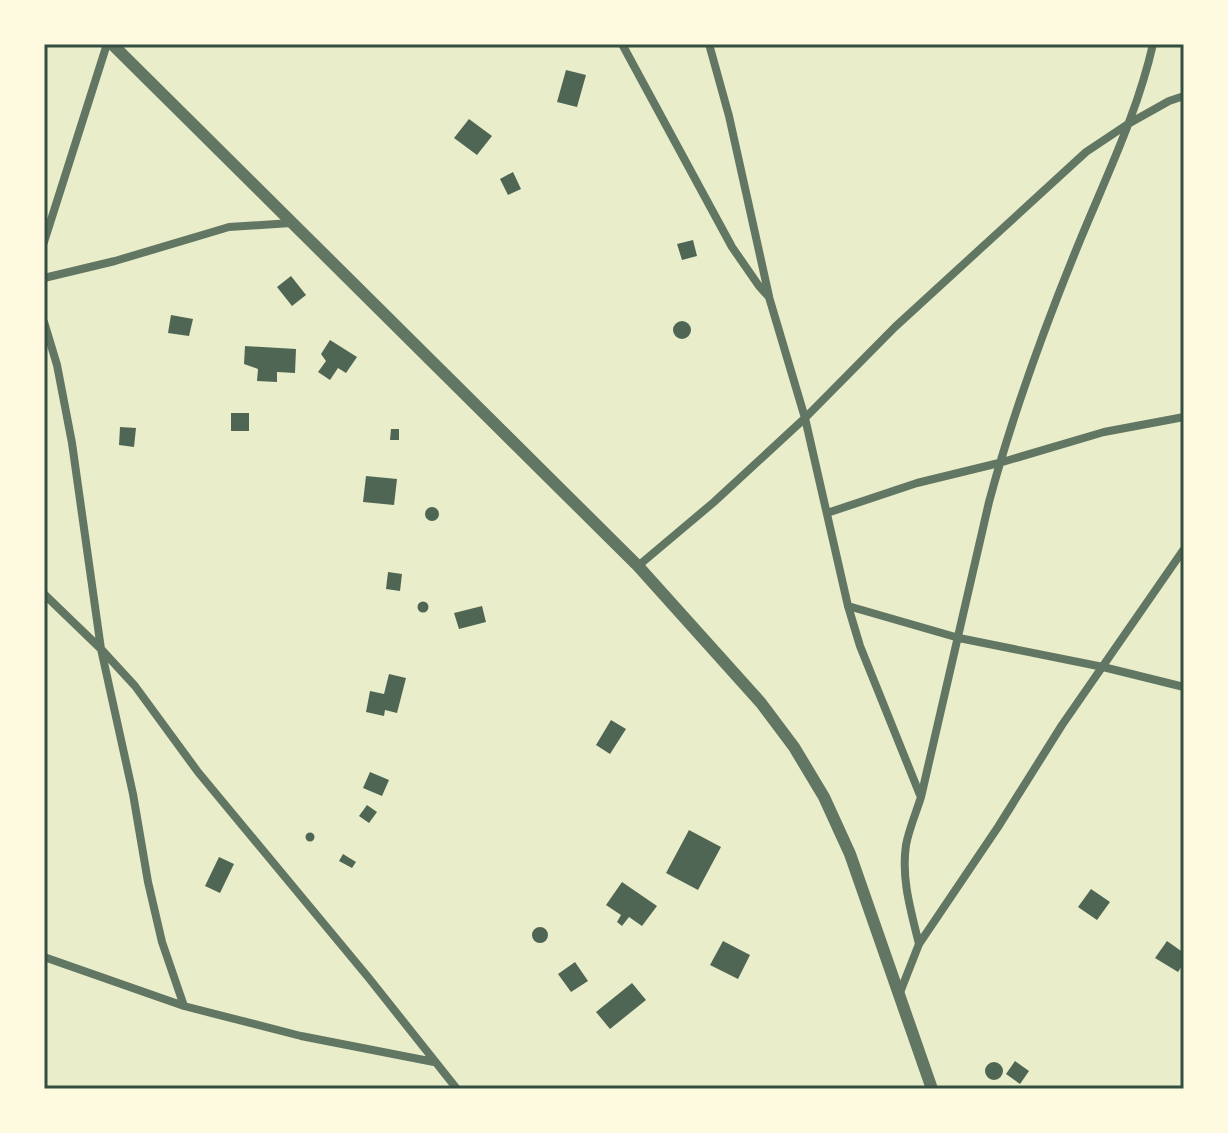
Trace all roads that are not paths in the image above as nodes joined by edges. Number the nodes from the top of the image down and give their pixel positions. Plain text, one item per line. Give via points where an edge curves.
1 (109, 44) edge
2 (622, 44) edge
3 (709, 44) edge
4 (1153, 44) edge
5 (1184, 96) edge
6 (1128, 124) junction
7 (292, 223) junction
8 (44, 242) edge
9 (44, 278) edge
10 (769, 297) junction
11 (44, 322) edge
12 (1184, 417) edge
13 (805, 418) junction
14 (999, 463) junction
15 (827, 513) junction
16 (1184, 549) edge
17 (638, 566) junction
18 (44, 594) edge
19 (848, 606) junction
20 (959, 638) junction
21 (101, 649) junction
22 (1103, 667) junction
23 (1184, 687) edge
24 (921, 797) junction
25 (919, 944) junction
26 (44, 957) edge
27 (899, 996) junction
28 (184, 1006) junction
29 (434, 1062) junction
30 (457, 1089) edge
31 (932, 1089) edge

1 - 7 street
1 - 8 street
2 - 10 street via 732,247
3 - 10 street
4 - 6 street
5 - 6 street
6 - 13 street via 1053,181
6 - 14 street
7 - 9 street via 229,227
7 - 17 street
10 - 13 street
11 - 21 street via 72,443
12 - 14 street via 1104,432
13 - 15 street
13 - 17 street
14 - 15 street
14 - 20 street
15 - 19 street
16 - 22 street
17 - 27 street via 794,747 850,854
18 - 21 street
19 - 20 street
19 - 24 street
20 - 22 street
20 - 24 street
21 - 28 street via 148,882
21 - 29 street
22 - 23 street
22 - 25 street
24 - 25 street via 905,863
25 - 27 street
26 - 28 street
27 - 31 street
28 - 29 street
29 - 30 street

